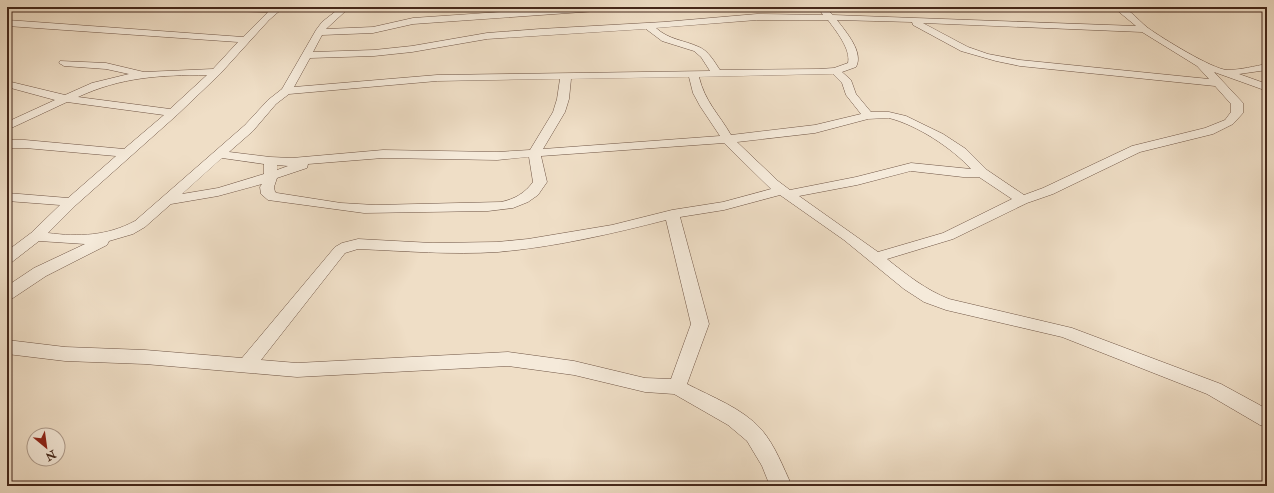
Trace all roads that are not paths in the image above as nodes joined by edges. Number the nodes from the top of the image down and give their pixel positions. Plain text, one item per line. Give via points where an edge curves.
1 (184, 7) edge
2 (346, 7) edge
3 (611, 7) edge
4 (819, 7) edge
5 (1117, 7) edge
6 (278, 9) edge
7 (542, 9) edge
8 (831, 17) junction
9 (909, 20) junction
10 (7, 24) edge
11 (648, 26) junction
12 (1144, 29) junction
13 (319, 32) junction
14 (246, 40) junction
15 (305, 55) junction
16 (64, 63) dead end
17 (1267, 67) edge
18 (835, 71) junction
19 (216, 72) junction
20 (693, 73) junction
21 (717, 73) junction
22 (147, 74) junction
23 (566, 76) junction
24 (1221, 78) junction
25 (7, 84) edge
26 (1267, 88) edge
27 (286, 91) junction
28 (66, 99) junction
29 (173, 113) junction
30 (868, 116) junction
31 (7, 126) edge
32 (727, 139) junction
33 (7, 144) edge
34 (127, 153) junction
35 (534, 153) junction
36 (219, 154) junction
37 (270, 161) junction
38 (314, 161) junction
39 (982, 173) junction
40 (271, 176) junction
41 (785, 192) junction
42 (7, 197) edge
43 (166, 200) junction
44 (1022, 200) junction
45 (70, 202) junction
46 (672, 214) junction
47 (117, 235) junction
48 (36, 236) junction
49 (875, 258) junction
50 (7, 259) edge
51 (7, 294) edge
52 (7, 347) edge
53 (246, 366) junction
54 (677, 387) junction
55 (1267, 418) edge
56 (781, 486) edge

1 - 6 street
2 - 13 street
3 - 7 street
4 - 8 street
5 - 12 street
6 - 14 street
7 - 13 street via 412,21 373,30
8 - 9 street
8 - 11 street via 757,17
8 - 18 street via 851,48 854,58 852,66
9 - 12 street
9 - 24 street via 930,28 957,46 1020,63
10 - 14 street
11 - 15 street via 487,36 374,53
11 - 21 street via 665,39 697,49
12 - 24 street
13 - 15 street
14 - 19 street
15 - 27 street
16 - 22 street via 106,66
17 - 24 street
18 - 21 street
18 - 30 street via 847,82 851,95
19 - 22 street
19 - 29 street
20 - 21 street
20 - 23 street
20 - 32 street via 696,89
22 - 28 street via 96,85
23 - 27 street via 420,78
23 - 35 street via 560,112
24 - 26 street
24 - 44 street via 1237,103 1237,113 1229,122 1209,131 1136,149 1048,191
25 - 28 street
27 - 36 street
28 - 29 street
28 - 31 street
29 - 34 street
30 - 32 street via 815,129
30 - 39 street via 889,115 922,127 962,152
32 - 35 street
32 - 41 street via 766,178
33 - 34 street
34 - 45 street
35 - 38 street via 486,156 383,154
35 - 40 street via 540,182 535,192 496,207 363,209 273,197 268,194 267,187
36 - 37 street
36 - 43 street
37 - 38 street
37 - 40 street
38 - 40 street
39 - 41 street via 911,167 857,181
39 - 44 street
40 - 43 street via 232,189
41 - 46 street via 724,206
41 - 49 street
42 - 45 street
43 - 47 street via 140,224
44 - 49 street via 948,236
45 - 48 street
46 - 53 street via 612,229 528,244 432,248 358,244 347,246 340,250
46 - 54 street via 700,324
47 - 48 street via 90,240
47 - 51 street via 40,272
48 - 50 street
49 - 55 street via 930,298 1066,332 1214,390
52 - 53 street via 65,354 145,357
53 - 54 street via 297,370 508,359 574,368 645,385
54 - 56 street via 735,419 754,435 771,462

